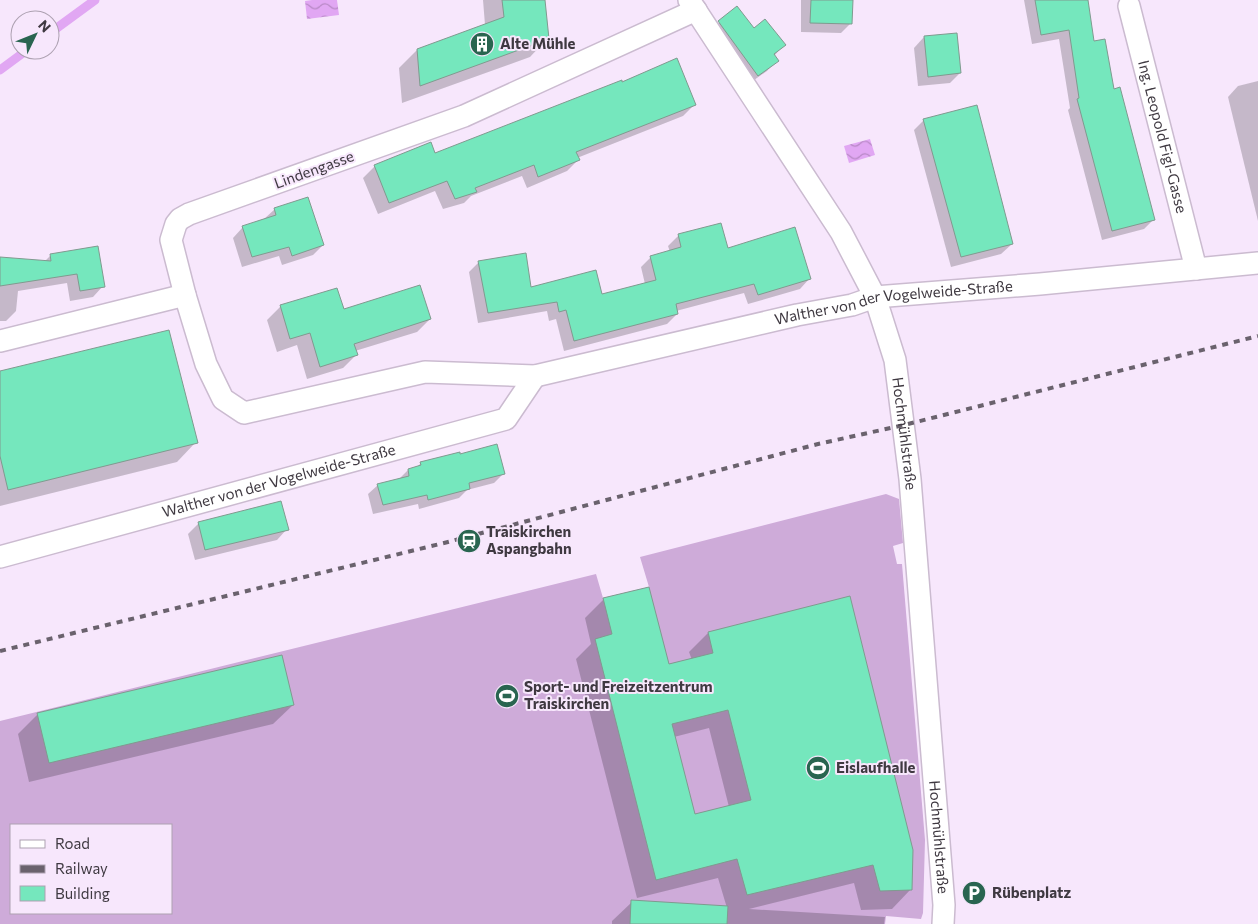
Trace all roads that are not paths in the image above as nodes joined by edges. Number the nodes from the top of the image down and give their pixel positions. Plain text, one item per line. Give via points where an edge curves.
1 (693, 5) edge
2 (1129, 6) dead end
3 (1258, 263) edge
4 (1196, 269) junction
5 (185, 295) junction
6 (875, 297) junction
7 (0, 341) edge
8 (535, 376) junction
9 (0, 557) edge
10 (943, 924) edge

1 - 5 street, Lindengasse via 464,116 180,219 171,240
1 - 6 street, Hochmühlstraße via 841,232
2 - 4 street, Ing. Leopold Figl-Gasse
3 - 4 street, Walther von der Vogelweide-Straße
4 - 6 street, Walther von der Vogelweide-Straße
5 - 7 street
5 - 8 street, Walther von der Vogelweide-Straße via 206,364 223,399 244,413 426,372
6 - 8 street, Walther von der Vogelweide-Straße via 852,305
6 - 10 street, Hochmühlstraße via 895,360 910,479
8 - 9 street, Walther von der Vogelweide-Straße via 506,420

